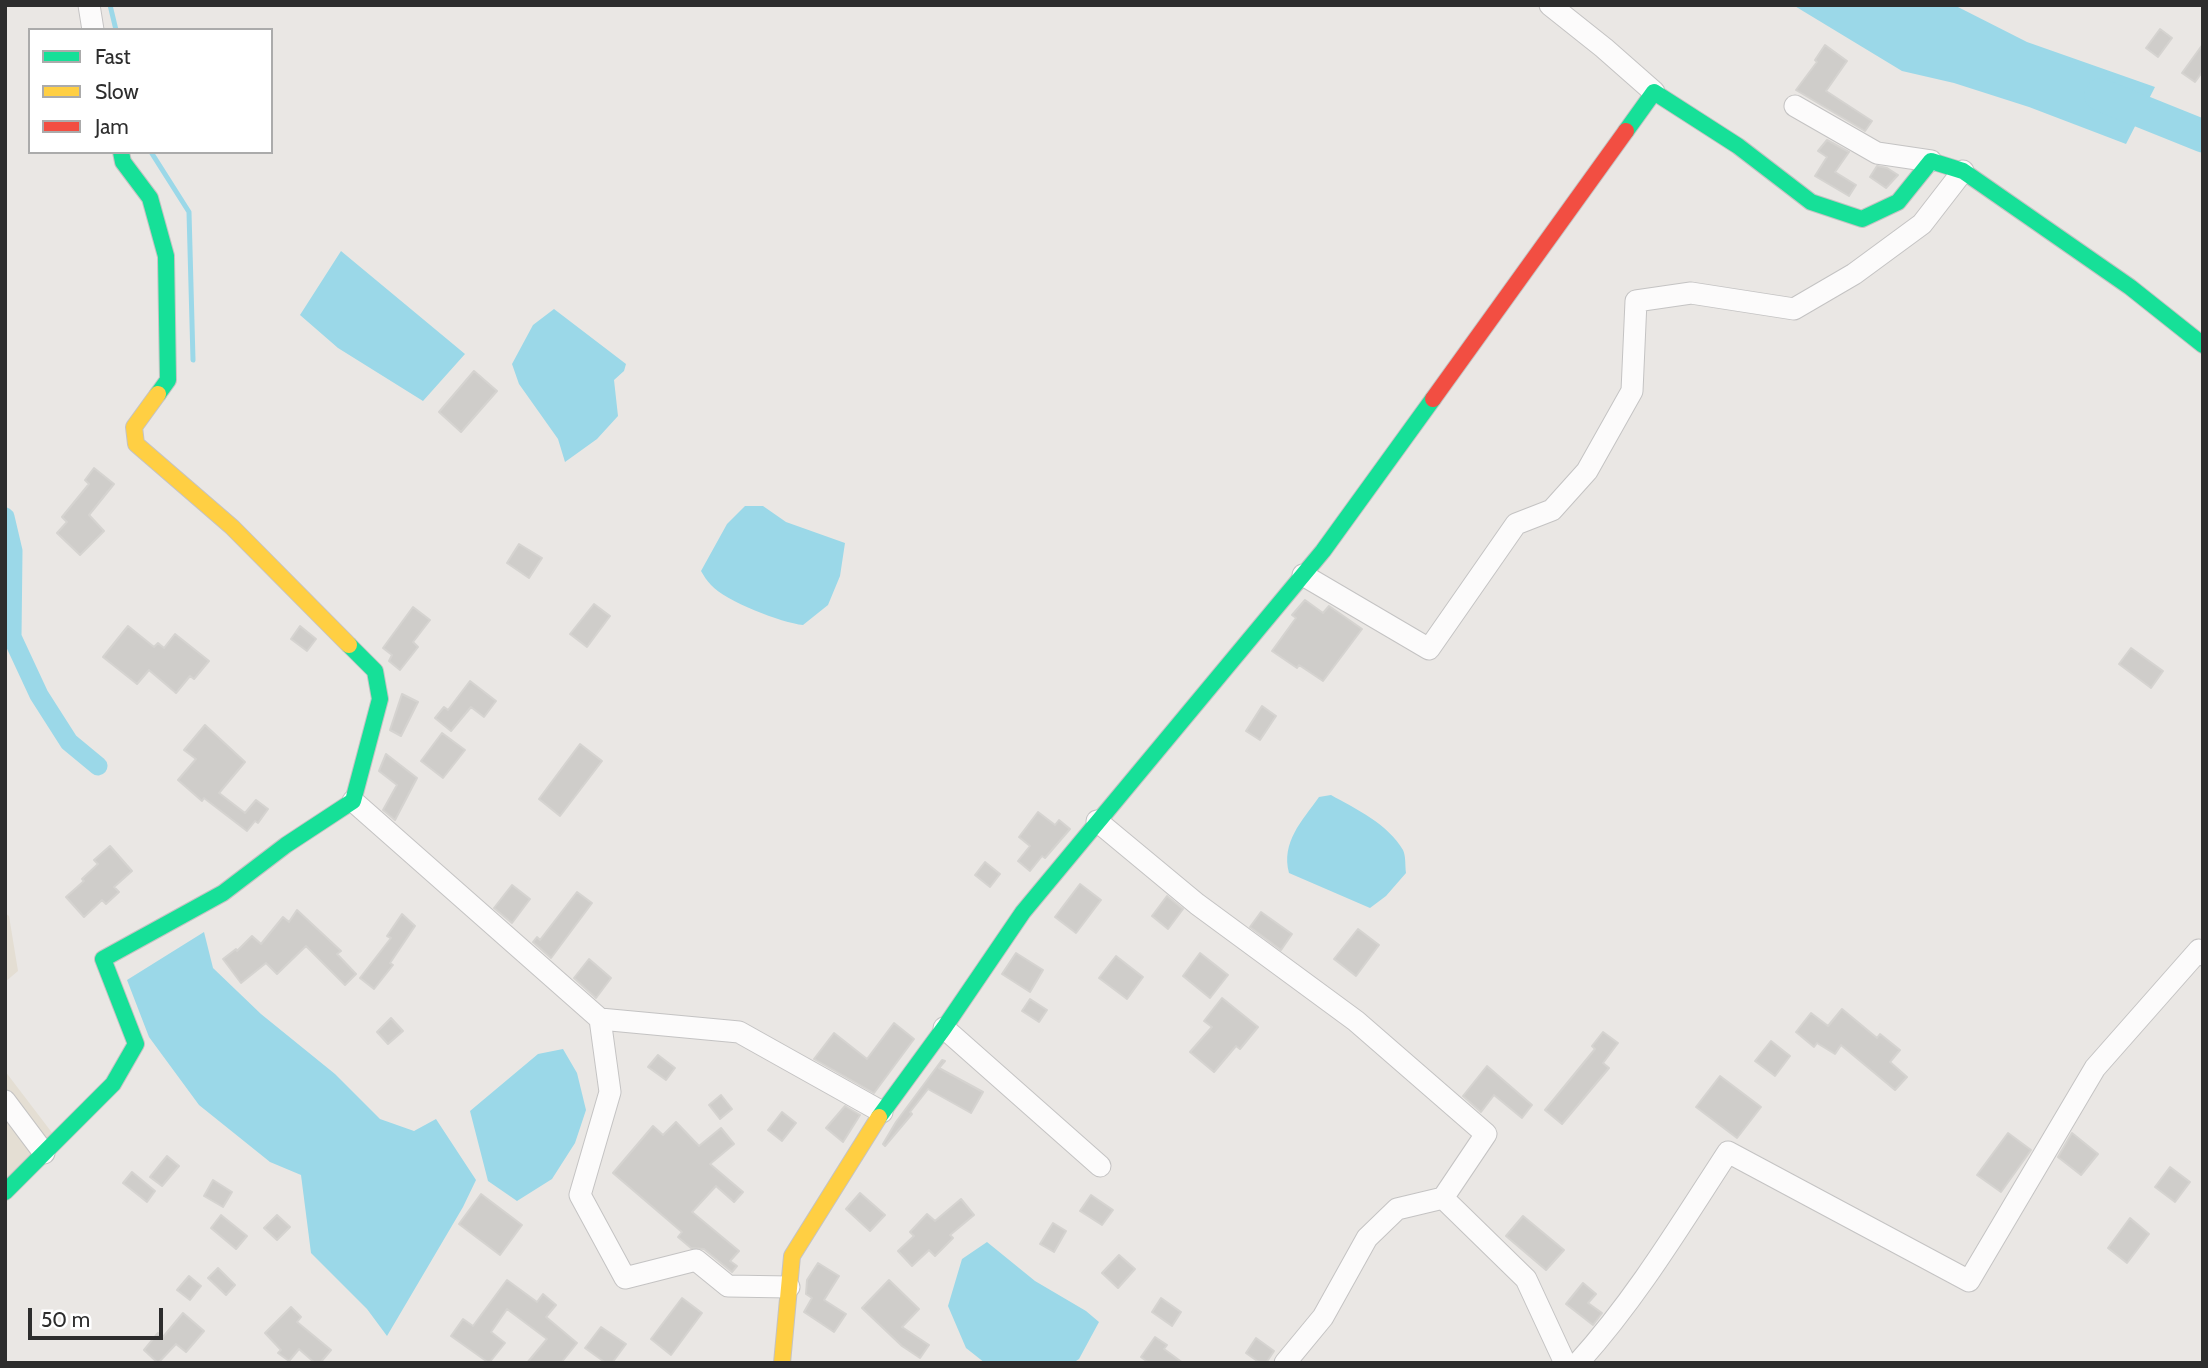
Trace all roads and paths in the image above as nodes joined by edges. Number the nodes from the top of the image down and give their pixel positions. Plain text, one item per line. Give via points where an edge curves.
1 (89, 5) edge
2 (1550, 5) edge
3 (93, 28) edge
4 (1654, 92) junction
5 (1795, 106) dead end
6 (121, 154) edge
7 (1931, 161) junction
8 (1963, 171) junction
9 (2203, 345) edge
10 (1303, 575) junction
11 (353, 800) junction
12 (1097, 821) junction
13 (2203, 955) edge
14 (600, 1019) junction
15 (944, 1028) junction
16 (5, 1101) edge
17 (882, 1112) junction
18 (44, 1153) junction
19 (1100, 1166) dead end
20 (5, 1192) edge
21 (1443, 1198) junction
22 (789, 1287) junction
23 (782, 1363) edge
24 (1285, 1363) edge
25 (1565, 1363) edge
26 (1578, 1363) edge

1 - 3 street
2 - 4 street
4 - 7 street via 1738,146 1811,202 1862,219 1898,202
4 - 10 street
5 - 7 street via 1877,153
6 - 11 street via 150,198 166,256 168,380 134,426 136,444 232,527 375,671 380,699
7 - 8 street
8 - 9 street via 2130,287
8 - 10 street via 1922,224 1854,274 1794,309 1691,293 1636,300 1632,391 1587,471 1552,510 1516,524 1429,649
10 - 12 street
11 - 14 street
11 - 18 street via 223,893 103,959 135,1044 113,1084
12 - 15 street via 1023,912
12 - 21 street via 1197,904 1356,1021 1486,1134
13 - 26 street via 2199,950 2095,1068 1969,1281 1728,1152 1637,1290
14 - 17 street via 739,1032
14 - 22 street via 610,1092 580,1195 625,1278 696,1260 728,1286
15 - 17 street
15 - 19 street
16 - 18 street
17 - 22 street via 792,1256
18 - 20 street
21 - 24 street via 1397,1209 1367,1238 1323,1317
21 - 25 street via 1526,1279
22 - 23 street

